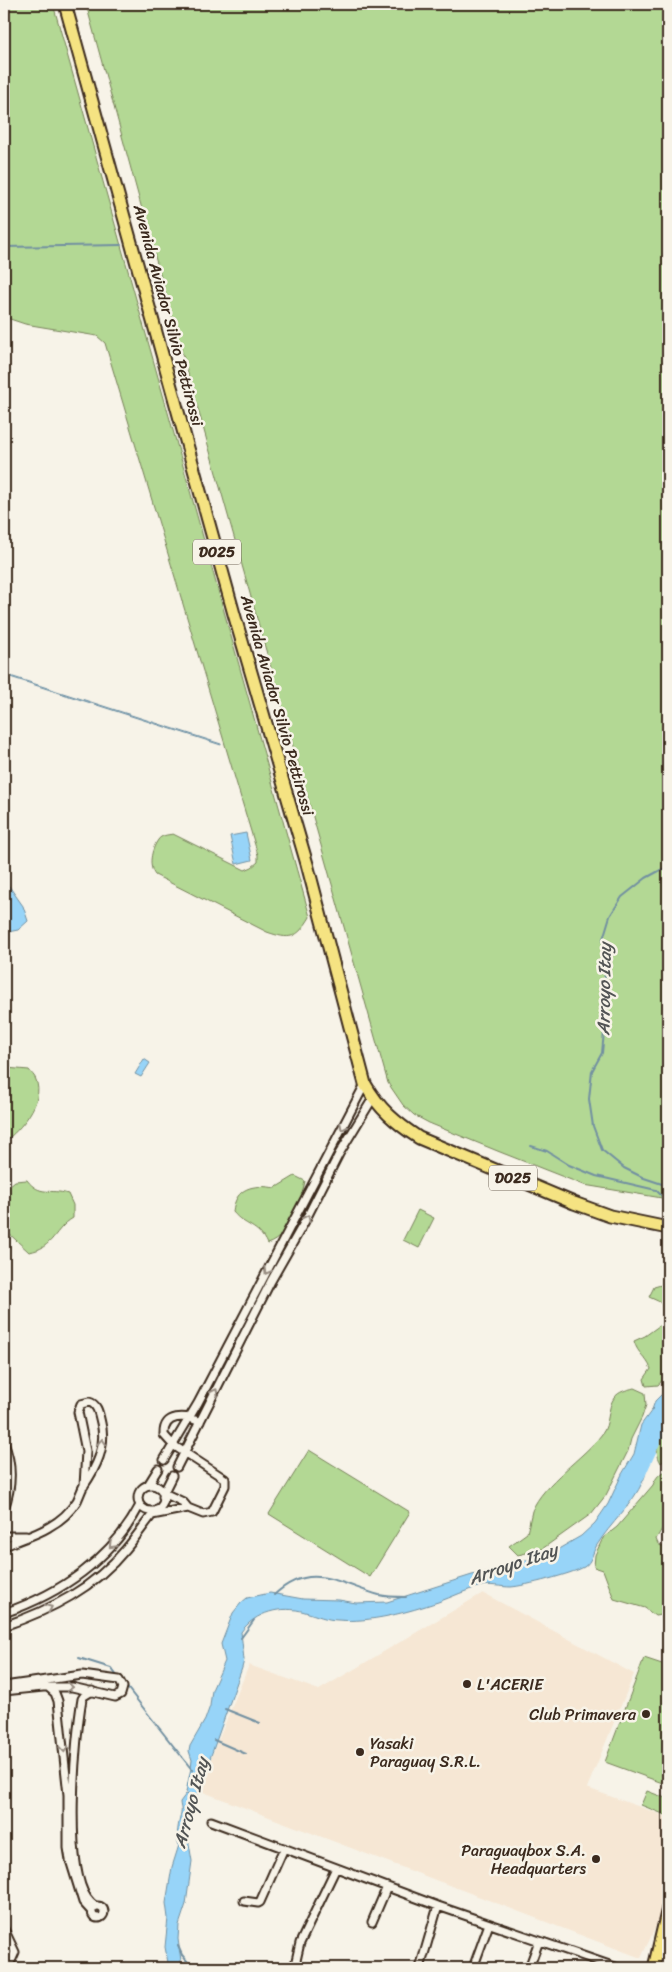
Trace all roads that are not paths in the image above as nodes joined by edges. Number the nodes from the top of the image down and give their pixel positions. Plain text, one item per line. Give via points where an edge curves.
1 (65, 4) edge
2 (366, 1084) junction
3 (373, 1098) junction
4 (668, 1228) edge
5 (247, 1308) junction
6 (256, 1312) junction
7 (190, 1417) junction
8 (200, 1422) junction
9 (4, 1443) edge
10 (173, 1445) junction
11 (185, 1451) junction
12 (164, 1460) dead end
13 (177, 1467) dead end
14 (158, 1469) dead end
15 (172, 1476) dead end
16 (148, 1485) junction
17 (84, 1486) junction
18 (163, 1495) junction
19 (140, 1506) junction
20 (188, 1508) junction
21 (4, 1509) edge
22 (154, 1512) junction
23 (5, 1534) edge
24 (28, 1536) junction
25 (5, 1546) edge
26 (4, 1613) edge
27 (4, 1626) edge
28 (4, 1686) edge
29 (48, 1687) junction
30 (92, 1690) junction
31 (4, 1691) edge
32 (211, 1821) dead end
33 (284, 1848) junction
34 (336, 1868) junction
35 (387, 1887) junction
36 (244, 1901) dead end
37 (438, 1906) junction
38 (667, 1914) edge
39 (372, 1922) dead end
40 (488, 1924) junction
41 (4, 1929) edge
42 (539, 1941) junction
43 (4, 1962) edge
44 (294, 1964) dead end
45 (420, 1968) edge
46 (474, 1968) edge
47 (529, 1968) edge
48 (618, 1968) edge
49 (654, 1968) edge

1 - 2 main road, Avenida Aviador Silvio Pettirossi / D025
2 - 3 main road, Avenida Aviador Silvio Pettirossi / D025
2 -> 5 street
3 - 4 main road, Avenida Aviador Silvio Pettirossi / D025 via 397,1124 419,1138 583,1207
6 -> 3 street via 339,1154
5 - 6 street
5 - 7 street
8 -> 6 street
7 - 8 street
7 - 10 street
7 - 10 street via 167,1422 164,1435
8 - 11 street
9 - 21 street via 10,1466
10 - 11 street
10 - 12 street
11 - 13 street
11 - 20 street via 226,1482 210,1514
14 - 16 street
15 - 18 street
16 - 18 street via 158,1488
16 - 19 street via 138,1495
17 -> 17 street via 94,1471 104,1439 95,1405 89,1402 81,1404 78,1412 86,1451
17 - 24 street via 64,1516 48,1528
18 - 20 street via 168,1494
18 - 22 street via 162,1504
19 - 22 street
19 -> 26 street via 116,1542 81,1574 46,1596
20 - 22 street
27 -> 22 street via 53,1607 88,1584 125,1550
23 - 24 street
23 - 25 street via 9,1540
24 - 25 street
28 - 30 street via 91,1675 119,1680 123,1687 121,1694 115,1697
29 -> 30 street
29 -> 30 street via 58,1701 68,1795 70,1860 83,1902 93,1909 77,1869 73,1801 77,1725 84,1696
29 - 31 street
32 - 33 street
33 - 34 street
33 - 36 street via 260,1902
34 - 35 street
34 - 44 street via 300,1943
35 - 37 street
35 - 39 street
37 - 40 street
37 - 45 street
38 - 49 main road
40 - 42 street
40 - 46 street
41 - 43 street via 15,1952 11,1961
42 - 47 street
42 - 48 street

